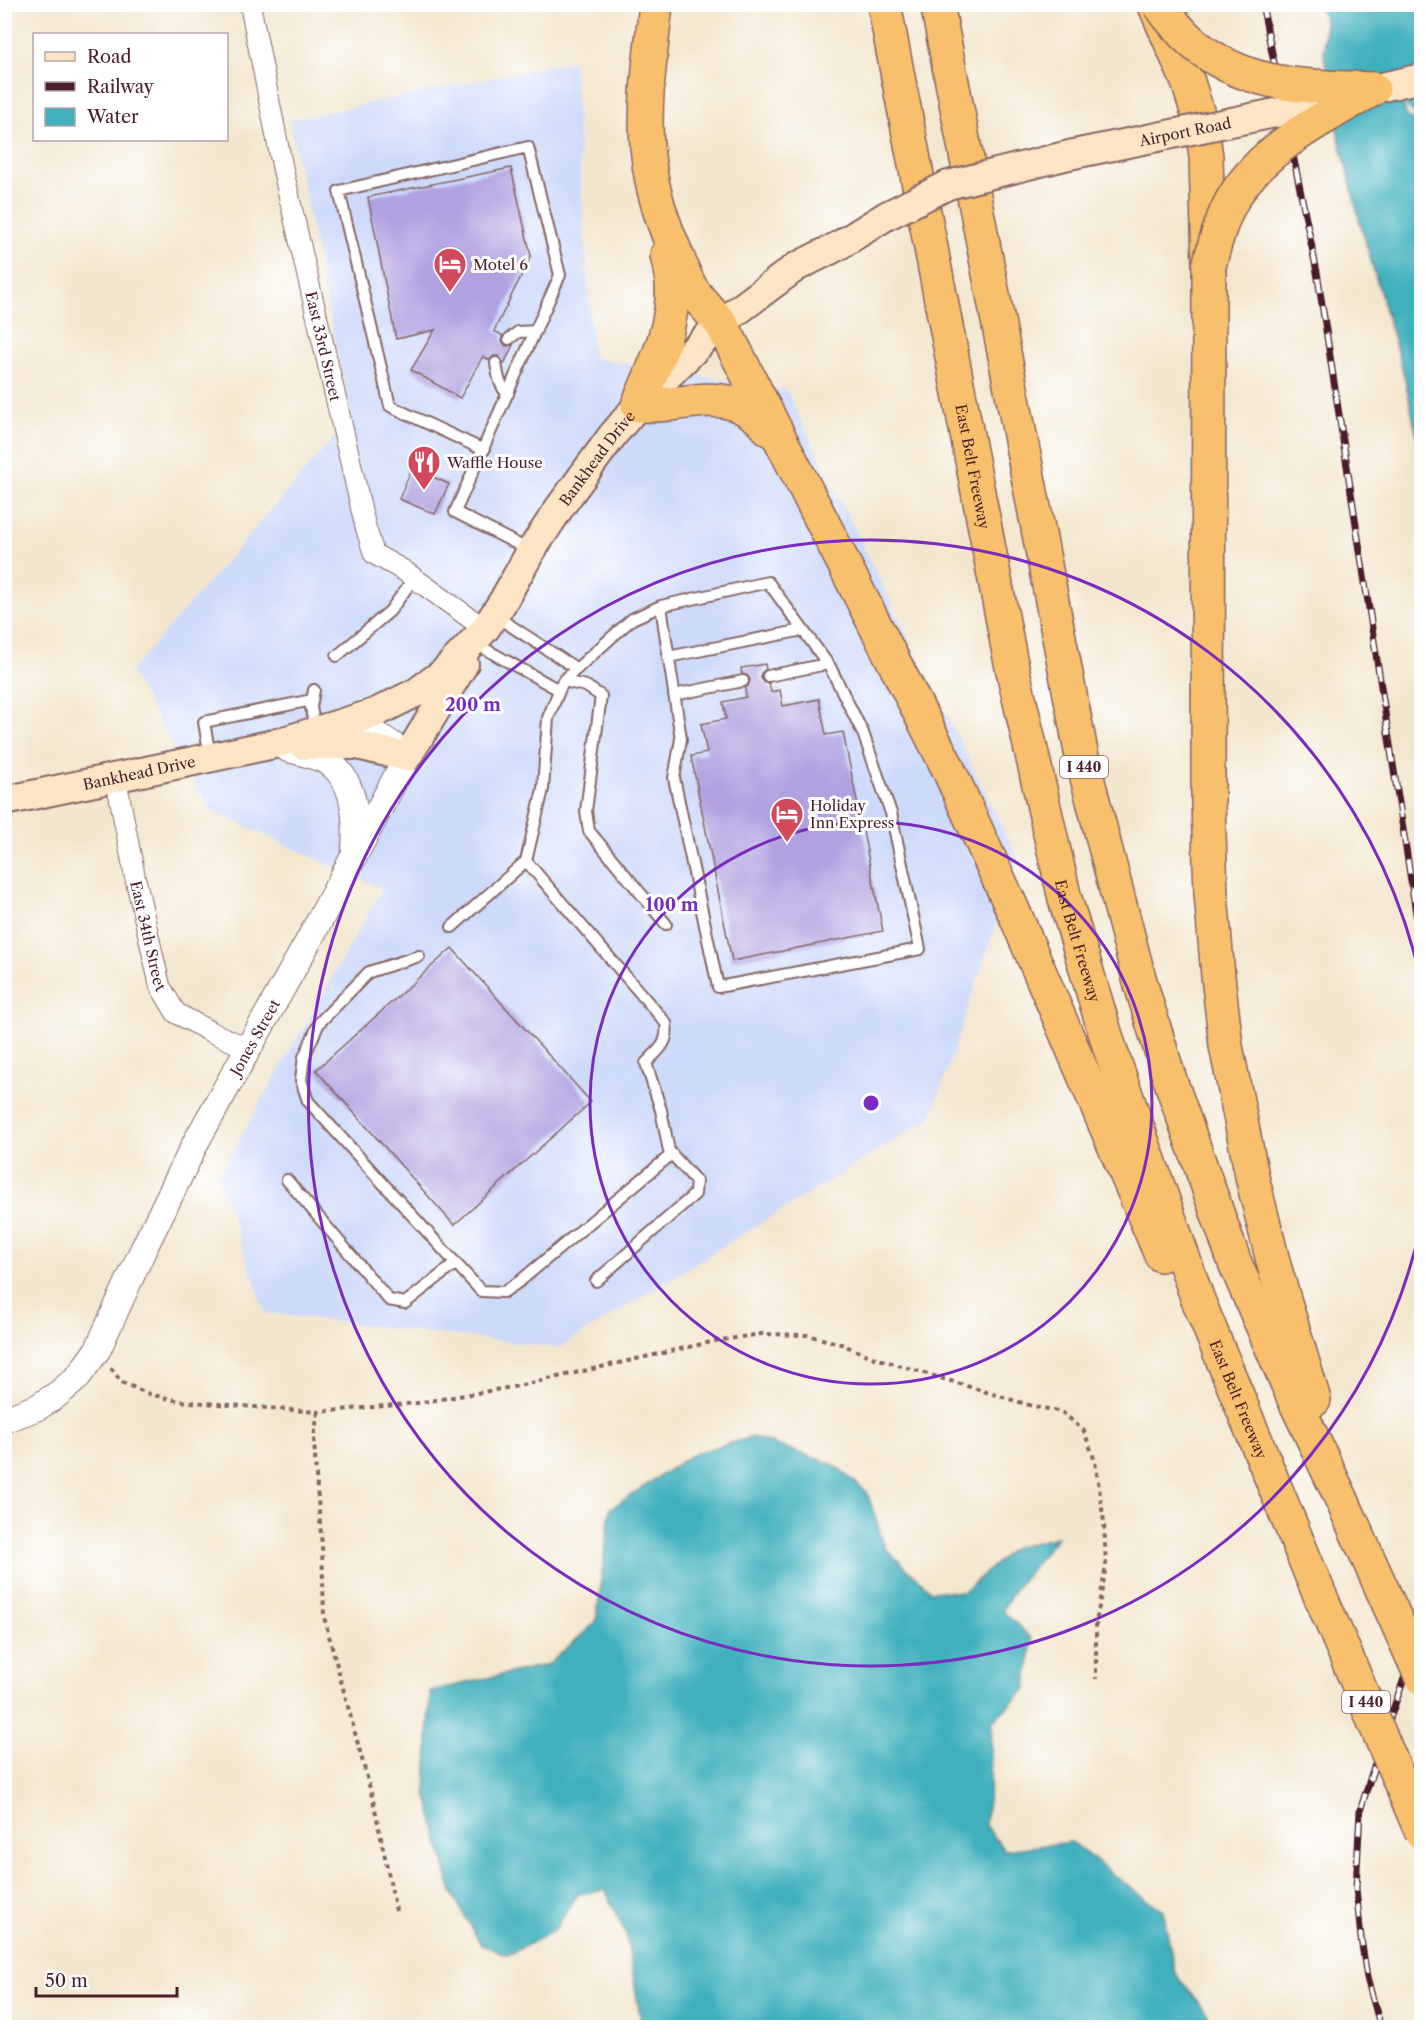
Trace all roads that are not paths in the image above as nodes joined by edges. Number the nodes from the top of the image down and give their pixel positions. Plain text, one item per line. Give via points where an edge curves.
1 (250, 4) edge
2 (656, 4) edge
3 (884, 4) edge
4 (937, 4) edge
5 (1154, 4) edge
6 (1159, 4) edge
7 (1422, 78) edge
8 (1373, 88) junction
9 (1202, 127) junction
10 (948, 185) joint
11 (661, 218) junction
12 (1209, 266) junction
13 (721, 323) junction
14 (536, 331) junction
15 (509, 339) dead end
16 (496, 363) dead end
17 (508, 394) junction
18 (638, 405) junction
19 (784, 448) junction
20 (484, 450) junction
21 (531, 551) junction
22 (414, 578) junction
23 (661, 606) junction
24 (485, 629) junction
25 (803, 630) junction
26 (337, 656) dead end
27 (668, 657) junction
28 (827, 664) junction
29 (577, 669) junction
30 (768, 676) dead end
31 (743, 681) dead end
32 (561, 686) junction
33 (674, 695) junction
34 (344, 723) junction
35 (315, 731) junction
36 (274, 744) junction
37 (210, 758) junction
38 (407, 758) junction
39 (116, 779) junction
40 (4, 801) edge
41 (355, 853) junction
42 (526, 861) junction
43 (666, 924) dead end
44 (452, 927) dead end
45 (419, 956) dead end
46 (247, 1048) junction
47 (672, 1154) junction
48 (287, 1180) dead end
49 (454, 1264) junction
50 (596, 1281) dead end
51 (4, 1420) edge
52 (1249, 1428) junction
53 (1341, 1498) junction
54 (1422, 1678) edge
55 (1422, 1833) edge

1 - 22 street, East 33rd Street via 283,170 365,525 374,554
2 - 11 highway via 645,138 648,170
3 - 52 highway, East Belt Freeway / I 440 via 1010,658 1065,898 1110,1049 1154,1176
4 - 53 highway, I 440 via 1083,762 1139,978 1168,1074 1235,1263
5 - 9 highway via 1188,82
6 - 8 highway, bridge via 1192,42 1233,69 1294,86
7 - 8 main road, Airport Road
8 - 9 main road, Airport Road, bridge
8 - 12 highway, bridge via 1301,132 1249,176 1228,207
9 - 10 main road, Airport Road, bridge via 1057,157
9 - 12 highway, bridge
10 - 13 main road, Bankhead Drive, bridge via 796,267
11 - 13 highway via 691,288
11 - 18 highway via 672,284 669,315 661,350
12 - 53 highway via 1209,813 1211,894 1224,1035 1269,1247
13 - 18 main road, Bankhead Drive
13 - 19 highway
14 - 15 lane via 518,332
14 - 17 lane
14 - 20 lane via 560,275 528,147 339,191 390,406
16 - 17 lane
17 - 20 lane
18 - 19 highway via 726,401 759,417
18 - 21 main road, Bankhead Drive
19 - 52 highway via 947,766 1166,1268
20 - 21 lane via 455,512
21 - 24 main road, Bankhead Drive
22 - 24 street, East 33rd Street
22 - 26 lane via 390,611
23 - 25 lane via 768,582
23 - 27 lane
23 - 29 lane via 632,620
24 - 29 lane
24 - 32 lane
24 - 34 main road, Bankhead Drive via 444,672 417,692
24 - 38 main road, Jones Street
25 - 27 lane
25 - 28 lane
27 - 33 lane
28 - 30 lane
28 - 33 lane via 863,733 891,813 920,949 718,987 674,778 681,739
29 - 32 lane
31 - 33 lane
32 - 42 lane via 548,718 543,789
32 - 43 lane via 586,686 601,696 586,811 589,831
34 - 35 main road, Bankhead Drive
34 - 38 street via 382,737
35 - 36 main road, Bankhead Drive
35 - 37 lane via 310,707 313,695 204,722
36 - 37 main road, Bankhead Drive
36 - 38 main road, Bankhead Drive via 357,745
36 - 41 street via 319,758 341,774 348,784 354,812
37 - 39 main road, Bankhead Drive
38 - 41 street, Jones Street
39 - 40 main road, Bankhead Drive
39 - 46 street, East 34th Street via 160,986 176,1013
41 - 46 street, Jones Street
42 - 44 lane
42 - 47 lane via 666,1023 668,1036 646,1063
45 - 49 lane via 369,972 320,1023 304,1056 301,1080 308,1101
46 - 51 street, Jones Street via 196,1140 98,1349 77,1378 58,1394 38,1407
47 - 49 lane via 504,1292 481,1291
47 - 50 lane via 696,1181 695,1194
48 - 49 lane via 389,1300 405,1303
52 - 55 highway, East Belt Freeway / I 440, bridge
53 - 54 highway, I 440, bridge

